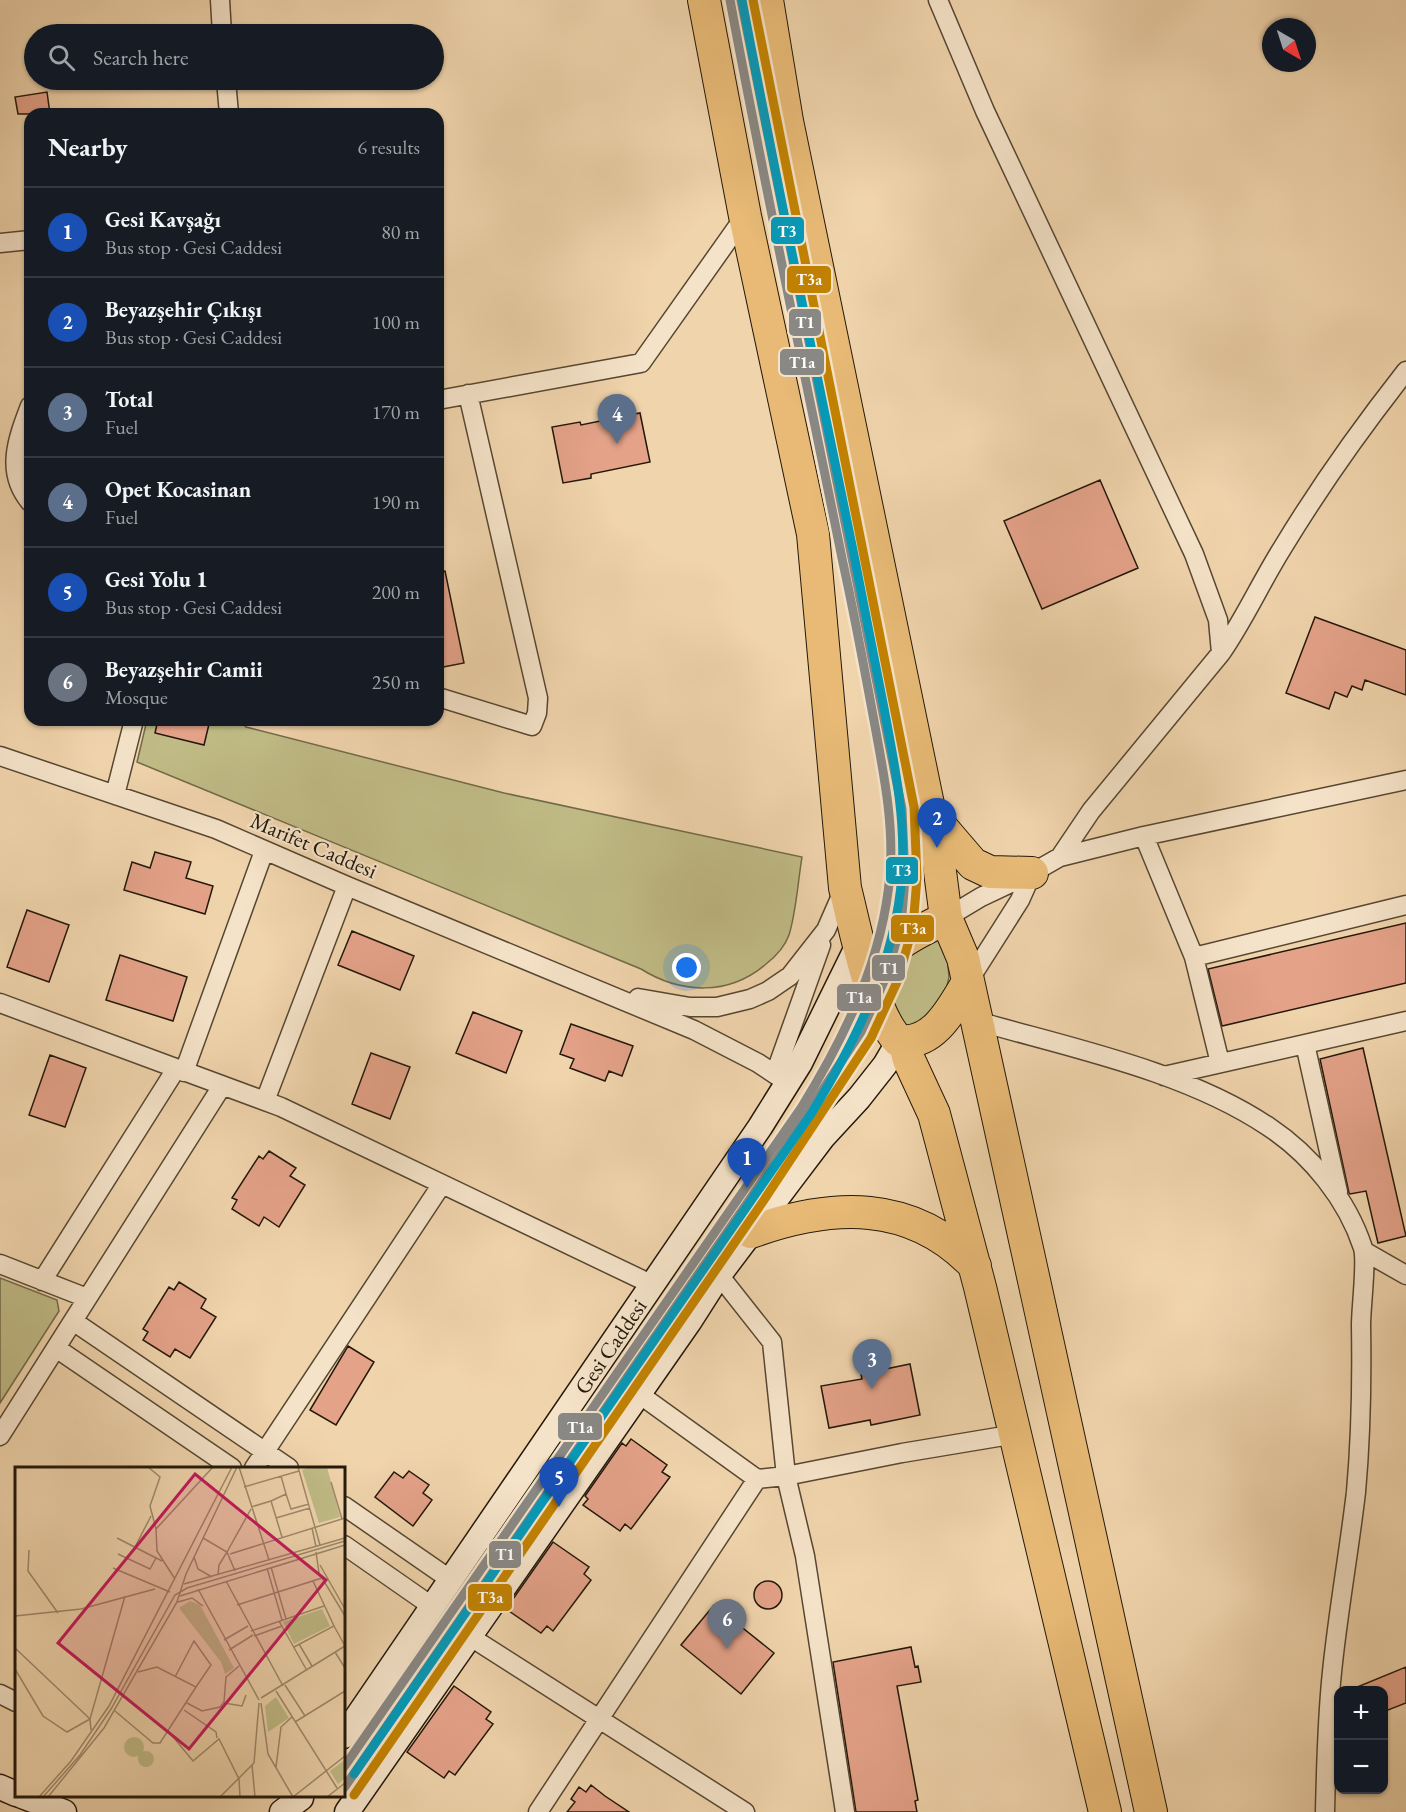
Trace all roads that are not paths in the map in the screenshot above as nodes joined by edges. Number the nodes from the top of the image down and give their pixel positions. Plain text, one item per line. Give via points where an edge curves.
1 (704, 0) edge
2 (767, 0) edge
3 (938, 0) edge
4 (215, 1) edge
5 (220, 24) edge
6 (227, 90) edge
7 (228, 108) edge
8 (745, 216) junction
9 (24, 241) edge
10 (0, 243) edge
11 (1406, 371) edge
12 (468, 394) junction
13 (444, 399) edge
14 (24, 425) edge
15 (8, 479) edge
16 (24, 494) edge
17 (1221, 653) junction
18 (444, 699) edge
19 (132, 726) edge
20 (0, 756) edge
21 (1406, 780) edge
22 (115, 795) junction
23 (930, 814) junction
24 (1144, 836) junction
25 (264, 851) junction
26 (1060, 857) junction
27 (1032, 873) junction
28 (347, 886) junction
29 (845, 888) junction
30 (1406, 905) edge
31 (946, 918) junction
32 (826, 930) junction
33 (859, 943) junction
34 (1194, 957) junction
35 (869, 978) junction
36 (968, 981) junction
37 (604, 992) junction
38 (0, 1003) edge
39 (976, 1021) junction
40 (1406, 1021) edge
41 (1305, 1044) junction
42 (904, 1047) junction
43 (1220, 1064) junction
44 (180, 1070) junction
45 (1164, 1076) junction
46 (781, 1079) junction
47 (222, 1086) junction
48 (265, 1101) junction
49 (442, 1184) junction
50 (1340, 1200) junction
51 (752, 1232) junction
52 (1364, 1251) junction
53 (0, 1264) edge
54 (975, 1266) junction
55 (719, 1275) junction
56 (1406, 1275) edge
57 (42, 1281) junction
58 (653, 1285) junction
59 (87, 1298) junction
60 (73, 1321) junction
61 (56, 1348) junction
62 (639, 1394) junction
63 (1016, 1434) junction
64 (0, 1436) edge
65 (265, 1452) junction
66 (231, 1467) edge
67 (255, 1467) edge
68 (288, 1467) edge
69 (786, 1476) junction
70 (758, 1479) junction
71 (345, 1507) edge
72 (345, 1546) edge
73 (451, 1580) junction
74 (433, 1607) junction
75 (469, 1636) junction
76 (0, 1694) edge
77 (15, 1702) edge
78 (599, 1719) junction
79 (345, 1735) edge
80 (0, 1787) edge
81 (15, 1792) edge
82 (30, 1797) edge
83 (64, 1812) edge
84 (347, 1812) edge
85 (538, 1812) edge
86 (745, 1812) edge
87 (845, 1812) edge
88 (1105, 1812) edge
89 (1151, 1812) edge
90 (1325, 1812) edge

1 - 8 highway
2 - 23 highway via 787,121
3 - 17 street via 995,132 1194,554 1218,620
4 - 5 street
6 - 7 street
8 - 12 street via 641,363
8 - 29 highway via 813,534
9 - 10 street
11 - 17 street via 1304,511
12 - 13 street
12 - 18 street via 538,698 537,713 532,726
14 - 15 street
15 - 16 street
17 - 26 street via 1091,810
19 - 22 street
20 - 22 street, Marifet Caddesi
21 - 24 street
22 - 25 street, Marifet Caddesi via 216,829
23 - 27 highway via 973,864 990,872
23 - 31 highway
24 - 26 street
24 - 34 street
25 - 28 street, Marifet Caddesi
25 - 44 street
26 - 27 street
27 - 31 street
27 - 36 street via 1020,900
28 - 37 street, Marifet Caddesi
28 - 48 street
29 - 32 street
29 - 33 highway
30 - 34 street
31 - 35 highway via 902,940
31 - 36 highway
32 - 37 street via 790,976 768,991 731,1005 690,1007
32 - 46 street
33 - 35 highway
33 - 46 main road, Gesi Caddesi via 820,1024
34 - 43 street
35 - 42 highway via 883,1017
36 - 39 highway
36 - 42 highway via 937,1027
37 - 46 street via 727,1046
38 - 44 street
39 - 45 street
39 - 89 highway
40 - 41 street
41 - 43 street
41 - 50 street
42 - 51 main road via 823,1137
42 - 54 highway via 934,1114
43 - 45 street
44 - 47 street
44 - 57 street
45 - 50 street via 1268,1126 1306,1158
46 - 58 main road, Gesi Caddesi
47 - 48 street
47 - 59 street
48 - 49 street
49 - 58 street
49 - 65 street
50 - 52 street
51 - 54 highway via 822,1214 885,1215 935,1233
51 - 55 main road
52 - 56 street
52 - 90 street via 1359,1445 1332,1671
53 - 57 street
54 - 63 highway
55 - 62 main road
55 - 69 street via 772,1342
57 - 59 street
58 - 73 main road, Gesi Caddesi
59 - 60 street
60 - 61 street
60 - 65 street
61 - 64 street
61 - 66 street
62 - 70 street
62 - 75 main road
63 - 69 street
63 - 88 highway
65 - 67 street
65 - 68 street
69 - 70 street
69 - 87 street via 805,1556
70 - 78 street
71 - 73 street
72 - 74 street
73 - 74 main road, Gesi Caddesi
74 - 79 main road, Gesi Caddesi
75 - 78 street
75 - 84 main road
76 - 77 street
78 - 85 street
78 - 86 street
80 - 81 main road
82 - 83 main road

